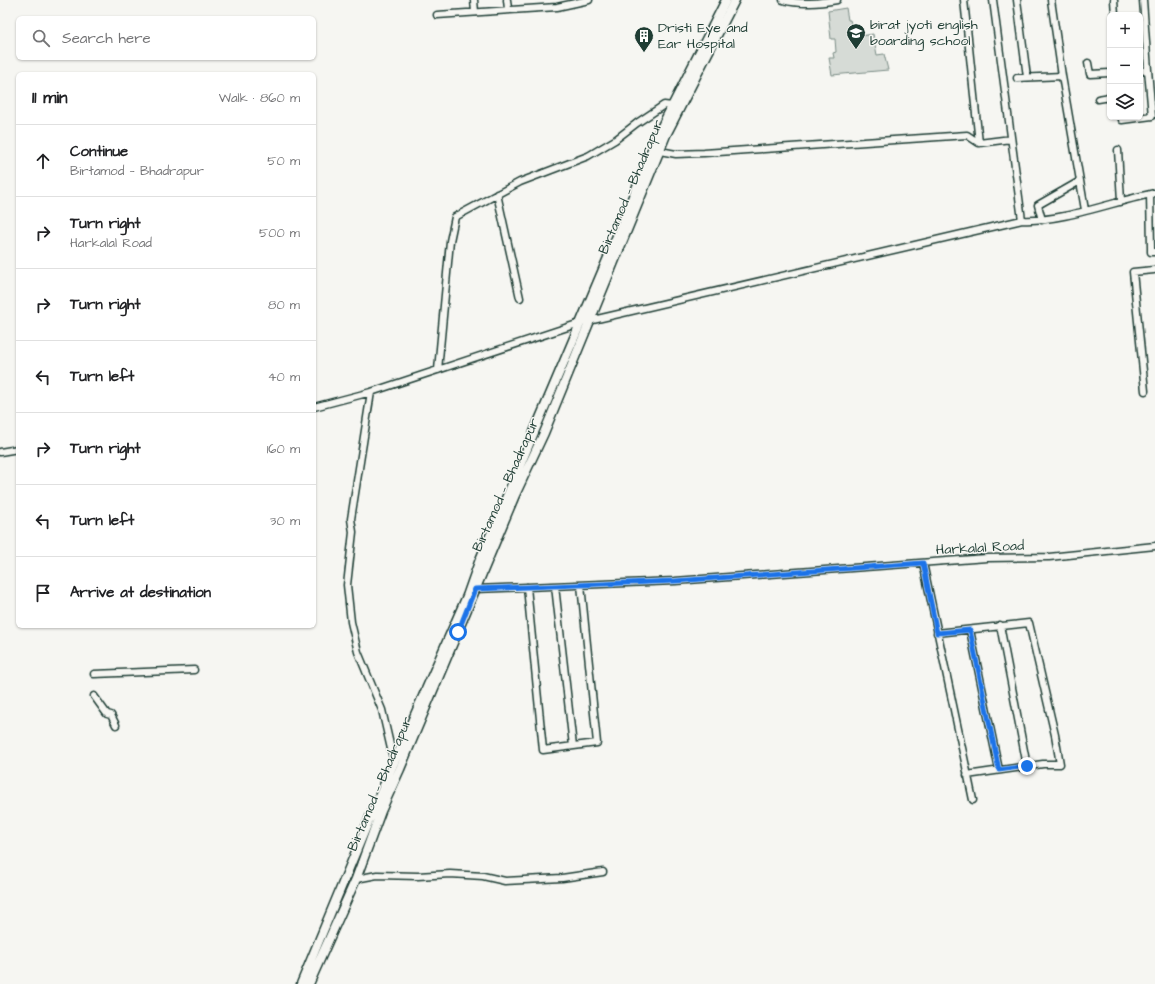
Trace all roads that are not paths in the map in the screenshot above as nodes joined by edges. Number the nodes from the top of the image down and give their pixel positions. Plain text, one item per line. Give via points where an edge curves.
1 (474, 0) edge
2 (507, 0) edge
3 (589, 0) edge
4 (726, 0) edge
5 (734, 0) edge
6 (783, 0) edge
7 (837, 0) edge
8 (964, 0) edge
9 (993, 0) edge
10 (1017, 0) edge
11 (1051, 0) edge
12 (1114, 0) edge
13 (1143, 0) edge
14 (508, 10) junction
15 (475, 12) junction
16 (1115, 12) edge
17 (436, 15) dead end
18 (1088, 62) dead end
19 (1143, 70) edge
20 (1148, 70) junction
21 (1107, 73) edge
22 (1062, 76) junction
23 (1027, 77) junction
24 (1017, 78) dead end
25 (683, 93) junction
26 (1107, 98) edge
27 (1098, 99) dead end
28 (672, 106) junction
29 (1143, 117) edge
30 (1011, 139) junction
31 (979, 143) junction
32 (1118, 150) dead end
33 (660, 151) junction
34 (1080, 181) junction
35 (1153, 193) edge
36 (497, 194) junction
37 (1121, 201) junction
38 (1085, 210) junction
39 (1022, 220) junction
40 (1042, 220) junction
41 (1155, 252) edge
42 (1154, 270) dead end
43 (520, 298) dead end
44 (584, 323) junction
45 (438, 370) junction
46 (1145, 391) dead end
47 (370, 392) junction
48 (316, 406) edge
49 (16, 449) edge
50 (0, 452) edge
51 (1155, 546) edge
52 (923, 563) junction
53 (581, 585) junction
54 (555, 586) junction
55 (527, 587) junction
56 (473, 588) junction
57 (1000, 625) junction
58 (970, 630) junction
59 (937, 633) junction
60 (194, 670) dead end
61 (94, 674) dead end
62 (94, 696) dead end
63 (116, 725) dead end
64 (574, 746) junction
65 (398, 766) junction
66 (1027, 766) junction
67 (999, 770) junction
68 (967, 775) junction
69 (973, 800) dead end
70 (603, 872) dead end
71 (356, 878) junction
72 (301, 984) edge
73 (309, 984) edge

1 - 15 street
2 - 14 street
3 - 14 street via 557,7
4 - 25 main road, Birtamod — Bhadrapur
5 - 25 main road, Birtamod — Bhadrapur
6 - 7 street via 796,4
8 - 31 street
9 - 30 street
10 - 23 street
11 - 22 street
12 - 16 street
13 - 20 street
14 - 15 street
15 - 17 street
18 - 21 street via 1090,74
19 - 20 street
20 - 29 street via 1152,116
22 - 23 street
22 - 34 street
23 - 24 street
25 - 28 main road, Birtamod — Bhadrapur
25 - 33 main road, Birtamod — Bhadrapur
26 - 27 street
28 - 36 street via 664,105 616,140 588,156
28 - 44 main road, Birtamod — Bhadrapur via 659,132
30 - 31 street
30 - 39 street
31 - 33 street via 967,135 704,153 676,154
32 - 37 street
33 - 44 main road, Birtamod — Bhadrapur
34 - 38 street
34 - 40 street via 1038,205
35 - 37 street
35 - 41 street via 1151,252
36 - 43 street
36 - 45 street via 458,214 454,220
37 - 38 street
38 - 40 street
39 - 40 street
39 - 44 street
42 - 46 street via 1133,272
44 - 45 street
44 - 56 main road, Birtamod — Bhadrapur via 544,433 512,494
45 - 47 street
47 - 48 street
47 - 65 street via 351,519 353,532 347,585 355,641 382,710
49 - 50 street
51 - 52 street, Harkalal Road via 1050,557
52 - 53 street, Harkalal Road via 675,581
52 - 59 street
53 - 54 street, Harkalal Road
53 - 64 street via 597,743
54 - 55 street, Harkalal Road
54 - 64 street
55 - 56 street, Harkalal Road
55 - 64 street via 542,750
56 - 65 main road, Birtamod — Bhadrapur
57 - 58 street
57 - 66 street
57 - 66 street via 1029,623 1055,735 1060,764
58 - 59 street
58 - 67 street
59 - 68 street
60 - 61 street
62 - 63 street via 107,714 111,714
65 - 71 main road, Birtamod — Bhadrapur
65 - 72 main road, Birtamod — Bhadrapur via 374,808
66 - 67 street
67 - 68 street
68 - 69 street
70 - 71 street via 562,878 505,880 450,874 377,875
71 - 73 main road, Birtamod — Bhadrapur

